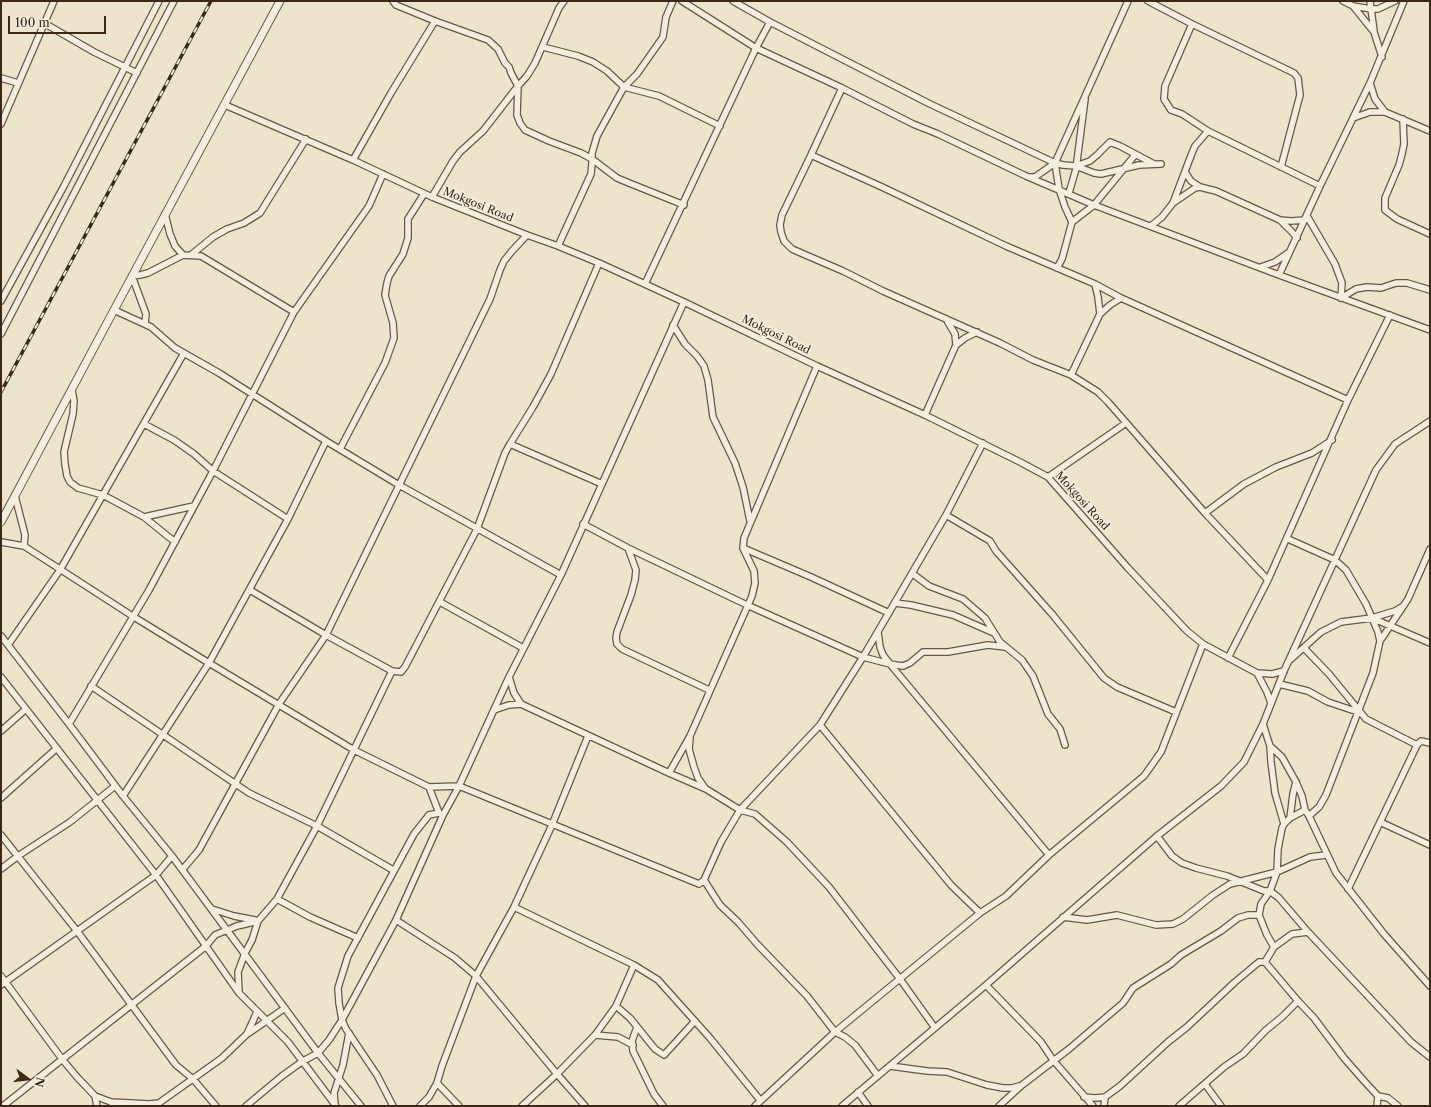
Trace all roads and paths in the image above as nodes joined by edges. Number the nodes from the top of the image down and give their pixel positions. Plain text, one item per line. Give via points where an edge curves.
1 (54, 1) edge
2 (159, 1) edge
3 (174, 1) edge
4 (280, 1) edge
5 (393, 1) edge
6 (564, 1) edge
7 (673, 1) edge
8 (682, 1) edge
9 (733, 1) edge
10 (1128, 1) edge
11 (1148, 1) edge
12 (1342, 1) edge
13 (1370, 1) edge
14 (1395, 1) edge
15 (1404, 1) edge
16 (1353, 6) junction
17 (1371, 9) junction
18 (435, 21) junction
19 (770, 22) junction
20 (44, 23) junction
21 (1192, 24) junction
22 (1374, 32) junction
23 (543, 47) junction
24 (756, 48) junction
25 (1382, 57) junction
26 (125, 67) junction
27 (137, 73) junction
28 (1, 78) edge
29 (18, 83) junction
30 (1370, 83) junction
31 (518, 86) junction
32 (624, 87) junction
33 (842, 88) junction
34 (1085, 94) junction
35 (225, 105) junction
36 (1385, 112) junction
37 (1353, 118) junction
38 (1403, 119) junction
39 (1, 124) edge
40 (720, 126) junction
41 (1208, 131) junction
42 (1430, 131) edge
43 (306, 140) junction
44 (811, 155) junction
45 (1135, 155) junction
46 (592, 159) junction
47 (353, 160) junction
48 (1055, 163) junction
49 (1154, 164) junction
50 (1161, 164) dead end
51 (1076, 166) junction
52 (1281, 167) junction
53 (1125, 168) junction
54 (1185, 172) junction
55 (383, 174) junction
56 (1026, 176) junction
57 (1320, 186) junction
58 (1200, 187) junction
59 (1059, 189) junction
60 (1069, 193) junction
61 (424, 194) junction
62 (432, 197) junction
63 (1173, 203) junction
64 (684, 204) junction
65 (1094, 205) junction
66 (165, 214) junction
67 (1306, 218) junction
68 (1280, 220) junction
69 (1072, 222) junction
70 (1151, 226) junction
71 (1430, 234) edge
72 (527, 235) junction
73 (1297, 238) junction
74 (558, 246) junction
75 (1291, 251) junction
76 (183, 255) junction
77 (190, 255) junction
78 (599, 263) junction
79 (1260, 267) junction
80 (1057, 268) junction
81 (1279, 275) junction
82 (132, 276) junction
83 (646, 284) junction
84 (1095, 284) junction
85 (1430, 290) edge
86 (1120, 298) junction
87 (1341, 298) junction
88 (1, 301) edge
89 (684, 302) junction
90 (114, 310) junction
91 (294, 312) junction
92 (1100, 314) junction
93 (1390, 315) junction
94 (946, 319) junction
95 (146, 324) junction
96 (673, 325) junction
97 (1430, 330) edge
98 (977, 332) junction
99 (1, 334) edge
100 (956, 345) junction
101 (184, 353) junction
102 (817, 366) junction
103 (1071, 375) junction
104 (72, 390) junction
105 (253, 394) junction
106 (1348, 400) junction
107 (925, 415) junction
108 (1430, 421) edge
109 (1126, 423) junction
110 (144, 424) junction
111 (1332, 439) junction
112 (326, 441) junction
113 (983, 443) junction
114 (510, 444) junction
115 (340, 449) junction
116 (213, 471) junction
117 (1048, 477) junction
118 (602, 484) junction
119 (399, 485) junction
120 (103, 495) junction
121 (15, 496) junction
122 (194, 506) junction
123 (1205, 513) junction
124 (946, 515) junction
125 (144, 517) junction
126 (288, 519) junction
127 (750, 521) junction
128 (1, 522) edge
129 (583, 524) junction
130 (477, 529) junction
131 (1288, 539) junction
132 (1, 542) edge
133 (175, 542) junction
134 (24, 546) junction
135 (628, 548) junction
136 (743, 548) junction
137 (1430, 549) edge
138 (1335, 560) junction
139 (60, 570) junction
140 (912, 574) junction
141 (561, 575) junction
142 (1268, 580) junction
143 (250, 590) junction
144 (440, 602) junction
145 (895, 604) junction
146 (747, 605) junction
147 (1402, 608) junction
148 (889, 613) junction
149 (134, 617) junction
150 (1372, 618) junction
151 (1391, 625) junction
152 (878, 632) junction
153 (994, 633) junction
154 (326, 635) junction
155 (1, 636) edge
156 (1380, 641) junction
157 (1430, 643) edge
158 (1203, 644) junction
159 (8, 645) junction
160 (1005, 647) junction
161 (523, 648) junction
162 (1304, 648) junction
163 (863, 657) junction
164 (1228, 658) junction
165 (1289, 660) junction
166 (209, 663) junction
167 (890, 664) junction
168 (1284, 670) junction
169 (392, 671) junction
170 (1257, 673) junction
171 (1, 677) edge
172 (509, 677) junction
173 (1279, 684) junction
174 (91, 686) junction
175 (709, 690) junction
176 (1271, 703) junction
177 (279, 704) junction
178 (521, 704) junction
179 (26, 709) junction
180 (494, 710) junction
181 (1176, 712) junction
182 (1358, 712) junction
183 (69, 724) junction
184 (1263, 724) junction
185 (820, 725) junction
186 (1, 731) edge
187 (164, 735) junction
188 (588, 736) junction
189 (690, 736) junction
190 (1430, 743) edge
191 (1065, 745) dead end
192 (1417, 745) junction
193 (1270, 746) junction
194 (57, 748) junction
195 (354, 750) junction
196 (669, 772) junction
197 (1296, 782) junction
198 (235, 784) junction
199 (115, 786) junction
200 (459, 786) junction
201 (429, 787) junction
202 (706, 789) junction
203 (123, 796) junction
204 (1, 798) edge
205 (98, 800) junction
206 (740, 810) junction
207 (1305, 810) junction
208 (441, 814) junction
209 (1309, 816) junction
210 (1290, 818) junction
211 (1380, 822) junction
212 (1284, 824) junction
213 (552, 825) junction
214 (317, 826) junction
215 (1, 835) edge
216 (1157, 836) junction
217 (1430, 845) edge
218 (1049, 855) junction
219 (1326, 855) junction
220 (18, 856) junction
221 (172, 856) junction
222 (1, 869) edge
223 (183, 869) junction
224 (393, 870) junction
225 (1277, 872) junction
226 (156, 874) junction
227 (704, 880) junction
228 (1241, 881) junction
229 (1348, 889) junction
230 (1270, 891) junction
231 (277, 899) junction
232 (514, 907) junction
233 (212, 909) junction
234 (980, 913) junction
235 (1259, 914) junction
236 (1062, 917) junction
237 (396, 920) junction
238 (258, 921) junction
239 (77, 930) junction
240 (228, 930) junction
241 (1308, 932) junction
242 (358, 938) junction
243 (206, 946) junction
244 (1274, 947) junction
245 (245, 953) junction
246 (1265, 962) junction
247 (634, 965) junction
248 (1, 976) edge
249 (476, 976) junction
250 (900, 979) junction
251 (3, 983) edge
252 (986, 985) junction
253 (1430, 986) edge
254 (239, 993) junction
255 (1298, 1001) junction
256 (132, 1003) junction
257 (616, 1006) junction
258 (285, 1008) junction
259 (258, 1012) junction
260 (342, 1020) junction
261 (267, 1021) junction
262 (696, 1021) junction
263 (637, 1027) junction
264 (935, 1028) junction
265 (835, 1032) junction
266 (349, 1033) junction
267 (246, 1034) junction
268 (595, 1035) junction
269 (633, 1045) junction
270 (318, 1053) junction
271 (1430, 1057) edge
272 (62, 1059) junction
273 (1053, 1060) junction
274 (303, 1061) junction
275 (890, 1066) junction
276 (557, 1074) junction
277 (878, 1076) junction
278 (339, 1078) junction
279 (192, 1079) junction
280 (437, 1084) junction
281 (1204, 1084) junction
282 (1022, 1085) junction
283 (858, 1092) junction
284 (95, 1096) junction
285 (1378, 1096) junction
286 (1084, 1097) junction
287 (1105, 1097) junction
288 (760, 1100) junction
289 (113, 1104) edge
290 (157, 1105) edge
291 (3, 1106) edge
292 (97, 1106) edge
293 (216, 1106) edge
294 (246, 1106) edge
295 (335, 1106) edge
296 (361, 1106) edge
297 (393, 1106) edge
298 (420, 1106) edge
299 (459, 1106) edge
300 (522, 1106) edge
301 (585, 1106) edge
302 (663, 1106) edge
303 (755, 1106) edge
304 (842, 1106) edge
305 (868, 1106) edge
306 (999, 1106) edge
307 (1093, 1106) edge
308 (1104, 1106) edge
309 (1178, 1106) edge
310 (1221, 1106) edge
311 (1377, 1106) edge
312 (1398, 1106) edge

1 - 20 street
2 - 26 street
3 - 27 street
4 - 35 street
5 - 18 street via 396,5
6 - 23 street
7 - 32 street via 666,17 663,37 637,74
8 - 24 street
9 - 19 street
10 - 34 street
11 - 21 street
12 - 16 street
13 - 17 street
14 - 17 street via 1378,9
15 - 25 street
16 - 17 street
16 - 22 street
17 - 22 street
18 - 31 street via 488,40 498,49
18 - 47 street
19 - 24 street
19 - 48 street via 935,106
20 - 26 street
20 - 29 street
21 - 41 street via 1166,86 1164,99 1171,110
21 - 52 street via 1294,73 1298,78 1300,95
22 - 25 street
23 - 31 street via 527,76
23 - 32 street via 593,62
24 - 33 street
24 - 40 street
25 - 30 street
26 - 27 street
26 - 88 street
27 - 99 street
28 - 29 street
29 - 39 street
30 - 36 street via 1375,99
30 - 37 street
31 - 46 street via 517,115 525,130
31 - 62 street via 483,131 453,161
32 - 40 street via 659,96
32 - 46 street via 597,136
33 - 44 street
33 - 56 street
34 - 48 street
34 - 51 street
35 - 43 street, Mokgosi Road
35 - 66 street
36 - 37 street via 1370,112
36 - 38 street
37 - 57 street
38 - 42 street
38 - 71 street via 1404,144 1399,165 1385,198 1385,210 1397,219
40 - 64 street
41 - 52 street
41 - 54 street via 1195,146
43 - 47 street, Mokgosi Road
43 - 77 street via 260,213 213,237
44 - 80 street
44 - 94 street via 782,215 780,226 784,241 808,256
45 - 49 street
45 - 51 street via 1110,142 1090,161
45 - 53 street
46 - 64 street via 618,178
46 - 74 street via 591,174
47 - 55 street, Mokgosi Road
48 - 51 street
48 - 56 street via 1035,177
48 - 59 street
49 - 50 street
49 - 53 street
51 - 53 street via 1101,174
51 - 60 street
52 - 57 street
53 - 65 street
54 - 58 street via 1191,181
54 - 63 street
55 - 61 street, Mokgosi Road
55 - 91 street via 369,206
56 - 59 street
57 - 67 street
58 - 63 street
58 - 68 street via 1249,205
59 - 60 street
59 - 69 street
60 - 65 street
61 - 62 street, Mokgosi Road
61 - 115 street via 408,219 408,238 403,254 387,283 385,295 393,323 394,338 385,363
62 - 72 street, Mokgosi Road
63 - 70 street
64 - 83 street
65 - 69 street
65 - 70 street
66 - 76 street via 175,246
66 - 82 street
67 - 68 street
67 - 73 street
67 - 87 street via 1335,264 1342,282
68 - 73 street
69 - 80 street
70 - 79 street
72 - 74 street, Mokgosi Road
72 - 119 street via 504,261 490,299
73 - 75 street
74 - 78 street, Mokgosi Road
75 - 79 street via 1275,262
75 - 81 street
76 - 77 street
76 - 82 street via 148,273
77 - 91 street via 201,256
78 - 83 street, Mokgosi Road
78 - 114 street via 551,374
79 - 81 street
80 - 84 street
81 - 87 street
82 - 90 street
82 - 95 street via 146,314
83 - 89 street, Mokgosi Road
84 - 86 street
84 - 92 street
85 - 87 street via 1396,283 1381,288 1356,289
86 - 92 street
86 - 106 street
87 - 93 street
89 - 96 street
89 - 102 street, Mokgosi Road
90 - 95 street
90 - 104 street
91 - 105 street
92 - 103 street
93 - 97 street
93 - 106 street
94 - 98 street
94 - 100 street via 955,334
95 - 101 street
96 - 118 street
96 - 127 street via 704,366 713,416 735,463
98 - 100 street
98 - 103 street via 1033,360
100 - 107 street
101 - 105 street
101 - 110 street
102 - 107 street, Mokgosi Road
102 - 127 street
103 - 109 street via 1098,392
104 - 120 street via 73,414 64,452 67,476 78,488
104 - 121 street
105 - 112 street
105 - 116 street
106 - 111 street
107 - 113 street, Mokgosi Road
108 - 138 street via 1394,444 1385,455
109 - 117 street
109 - 123 street
110 - 116 street via 174,440
110 - 120 street
111 - 123 street via 1312,453 1276,467 1244,484
111 - 131 street
112 - 115 street
112 - 126 street
113 - 117 street, Mokgosi Road
113 - 124 street
114 - 118 street
114 - 130 street
115 - 119 street
116 - 122 street
116 - 126 street
117 - 158 street, Mokgosi Road via 1128,568 1187,631
118 - 129 street
119 - 130 street
119 - 154 street
120 - 125 street
120 - 139 street
121 - 128 street
121 - 134 street via 25,535
122 - 125 street
122 - 133 street
123 - 142 street
124 - 140 street
124 - 181 street via 990,541 1104,678 1118,687
125 - 133 street
126 - 143 street
127 - 136 street
129 - 135 street
129 - 141 street
130 - 141 street
130 - 144 street
131 - 138 street
131 - 142 street
132 - 134 street
133 - 149 street
134 - 139 street
135 - 146 street
135 - 175 street via 636,570 635,580 617,632 617,644 622,649
136 - 146 street via 754,571 755,583
136 - 148 street
137 - 147 street
138 - 150 street via 1346,570
138 - 165 street
139 - 149 street
139 - 159 street
140 - 145 street
140 - 153 street via 929,586 963,599 984,618
141 - 161 street
142 - 164 street
143 - 154 street
143 - 166 street
144 - 161 street
144 - 169 street via 405,667 400,672
145 - 148 street
145 - 153 street via 912,605 953,616
146 - 163 street
146 - 175 street
147 - 150 street
147 - 151 street
148 - 152 street
149 - 166 street
149 - 174 street
150 - 151 street
150 - 156 street
150 - 162 street via 1341,622 1321,632
151 - 156 street
151 - 157 street
152 - 163 street
152 - 167 street via 880,647
153 - 160 street
154 - 169 street
154 - 177 street
155 - 159 street
156 - 182 street via 1373,673
158 - 164 street, Mokgosi Road
158 - 181 street
159 - 183 street
160 - 167 street via 988,644 948,652 923,652 903,666
160 - 191 street via 1022,660 1033,676 1048,714 1060,729
161 - 172 street
162 - 165 street
162 - 182 street via 1329,674
163 - 167 street
163 - 185 street
164 - 170 street, Mokgosi Road
165 - 168 street
166 - 177 street
166 - 187 street
167 - 218 street
168 - 170 street, Mokgosi Road via 1272,674
168 - 173 street
169 - 195 street
170 - 176 street
171 - 179 street
172 - 178 street
172 - 180 street
173 - 176 street
173 - 182 street via 1308,692
174 - 183 street
174 - 187 street
175 - 189 street
176 - 184 street
177 - 195 street
177 - 198 street
178 - 180 street
178 - 188 street
179 - 186 street
179 - 194 street
180 - 200 street
181 - 218 street via 1161,752 1144,776
182 - 192 street via 1366,719
182 - 209 street via 1326,796
183 - 199 street
184 - 193 street
184 - 216 street via 1244,762 1220,786
185 - 206 street
185 - 234 street via 950,885
187 - 198 street
187 - 203 street
188 - 196 street
188 - 213 street
189 - 196 street
189 - 202 street via 689,748 694,767
190 - 192 street via 1421,741
192 - 211 street
193 - 197 street via 1287,763
193 - 212 street via 1275,793
194 - 204 street
194 - 205 street
195 - 201 street
195 - 214 street
196 - 202 street
197 - 207 street
197 - 210 street
198 - 214 street
198 - 223 street via 199,850
199 - 203 street
199 - 205 street
200 - 201 street
200 - 208 street
200 - 213 street
201 - 208 street
202 - 206 street
203 - 221 street
205 - 220 street
205 - 226 street
206 - 227 street via 720,842
206 - 250 street via 759,817 807,862
207 - 209 street
207 - 210 street
208 - 224 street via 429,815 425,819
208 - 237 street
209 - 219 street
210 - 212 street
211 - 217 street
211 - 229 street
212 - 225 street via 1278,849
213 - 227 street via 699,884
213 - 232 street
214 - 224 street
214 - 231 street
215 - 220 street
216 - 228 street via 1175,859
216 - 236 street
218 - 234 street via 1006,896
219 - 225 street via 1310,856
219 - 229 street
220 - 222 street
220 - 239 street
221 - 223 street
221 - 226 street
223 - 233 street
224 - 242 street
225 - 228 street
225 - 230 street
226 - 239 street
226 - 243 street
227 - 265 street via 720,905 807,996
228 - 230 street via 1258,889
228 - 236 street via 1219,891 1174,924 1156,925 1117,915 1087,920
229 - 253 street
230 - 235 street via 1261,904
230 - 241 street
231 - 238 street
231 - 242 street
232 - 247 street
232 - 249 street
233 - 238 street
233 - 240 street
234 - 250 street
235 - 244 street
235 - 273 street via 1238,918 1133,988 1123,1003
236 - 252 street
237 - 249 street via 455,958
237 - 260 street
238 - 240 street
238 - 245 street
239 - 251 street
239 - 256 street
240 - 243 street via 215,935
240 - 245 street
241 - 244 street via 1292,934
241 - 271 street via 1411,1042
242 - 260 street via 348,956 338,988
243 - 254 street
243 - 256 street
244 - 246 street
245 - 254 street via 238,972
245 - 258 street
246 - 255 street
246 - 287 street via 1259,962 1235,982
247 - 257 street
247 - 262 street via 658,980
248 - 251 street
249 - 276 street
249 - 280 street
250 - 264 street
250 - 265 street
251 - 272 street
252 - 264 street
252 - 273 street via 1041,1042
254 - 259 street
255 - 281 street via 1244,1054
255 - 285 street
256 - 272 street
256 - 279 street via 176,1065
257 - 263 street
257 - 268 street
258 - 261 street
258 - 270 street
259 - 261 street
259 - 267 street
260 - 266 street
260 - 270 street
261 - 267 street
261 - 274 street
262 - 263 street via 664,1055 655,1049
262 - 288 street
263 - 269 street
264 - 275 street
265 - 277 street via 855,1045
265 - 288 street
266 - 278 street
266 - 297 street via 377,1075
267 - 279 street via 222,1058
268 - 269 street via 618,1037
268 - 276 street
269 - 302 street via 633,1051 644,1075
270 - 274 street
270 - 278 street
272 - 284 street
272 - 291 street
273 - 282 street
273 - 286 street
274 - 294 street
274 - 295 street
275 - 277 street
275 - 282 street via 947,1072 1003,1088
276 - 300 street
276 - 301 street
277 - 283 street
278 - 295 street via 334,1093
278 - 296 street
279 - 290 street
279 - 293 street
280 - 298 street
280 - 299 street
281 - 309 street
281 - 310 street
282 - 306 street
283 - 304 street
283 - 305 street
284 - 289 street
284 - 292 street
285 - 311 street
285 - 312 street via 1388,1098
286 - 287 street
286 - 307 street
287 - 308 street
288 - 303 street
289 - 290 street

